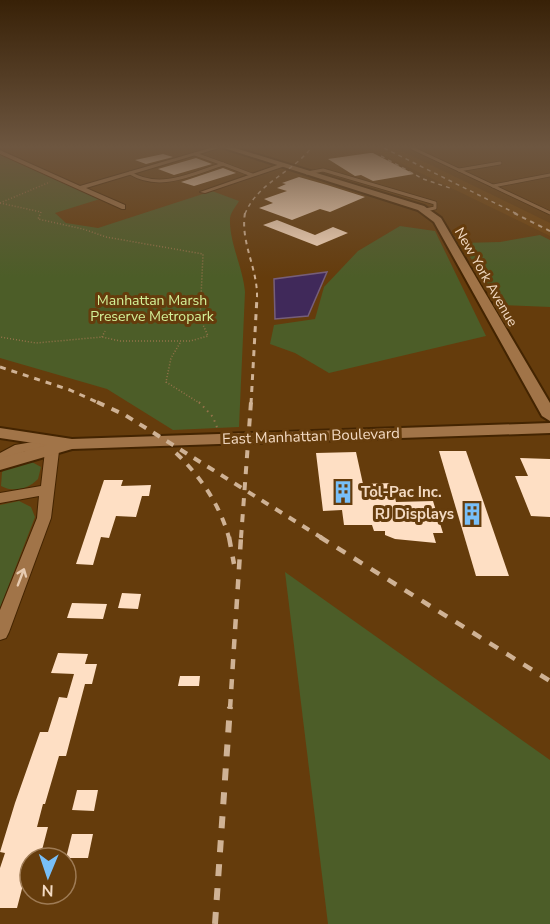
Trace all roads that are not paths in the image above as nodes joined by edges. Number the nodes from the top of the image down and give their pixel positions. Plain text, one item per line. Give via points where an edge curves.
1 (86, 191) edge
2 (364, 191) edge
3 (504, 191) edge
4 (122, 207) dead end
5 (550, 213) edge
6 (550, 416) edge
7 (550, 428) edge
8 (0, 433) edge
9 (61, 445) junction
10 (0, 459) edge
11 (0, 464) edge
12 (48, 490) junction
13 (0, 498) edge
14 (0, 632) edge

1 - 4 street
2 - 6 street, New York Avenue via 424,210 438,220
3 - 5 lane
7 - 9 street, East Manhattan Boulevard
8 - 9 street, East Manhattan Boulevard
9 - 10 street via 20,448
9 - 11 street, East Manhattan Boulevard
9 - 12 street
12 - 13 street
14 -> 12 street via 44,518

